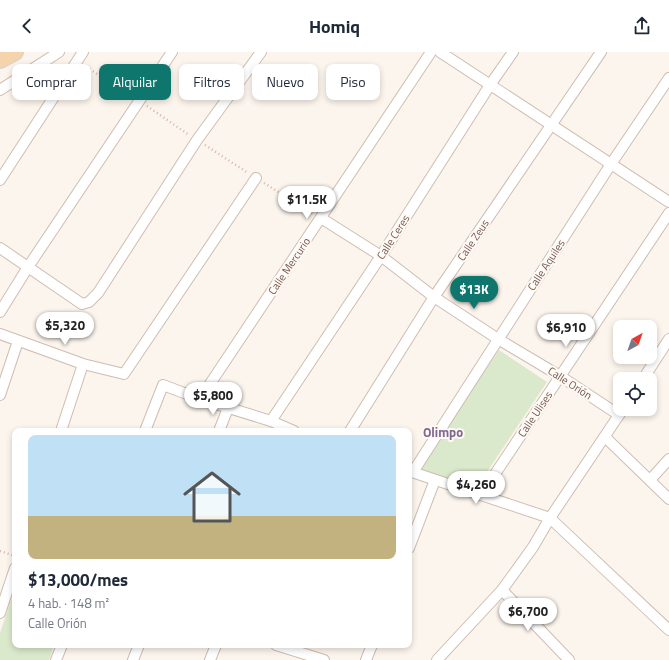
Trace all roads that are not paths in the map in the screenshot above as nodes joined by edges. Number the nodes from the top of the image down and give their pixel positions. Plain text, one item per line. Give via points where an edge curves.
1 (15, 52) edge
2 (59, 52) edge
3 (83, 52) edge
4 (172, 52) edge
5 (261, 52) edge
6 (431, 52) edge
7 (440, 52) edge
8 (513, 52) edge
9 (601, 52) edge
10 (0, 60) edge
11 (669, 78) edge
12 (490, 85) junction
13 (0, 90) edge
14 (552, 126) junction
15 (611, 164) junction
16 (256, 178) dead end
17 (0, 180) edge
18 (669, 202) edge
19 (669, 214) edge
20 (321, 218) junction
21 (0, 248) edge
22 (381, 256) junction
23 (28, 267) junction
24 (434, 297) junction
25 (0, 312) edge
26 (0, 334) edge
27 (498, 339) junction
28 (669, 339) edge
29 (18, 341) junction
30 (83, 364) junction
31 (648, 372) edge
32 (560, 376) junction
33 (0, 395) edge
34 (200, 399) junction
35 (613, 407) edge
36 (228, 408) junction
37 (618, 416) edge
38 (271, 420) junction
39 (62, 428) edge
40 (146, 428) edge
41 (220, 428) edge
42 (288, 428) edge
43 (352, 428) edge
44 (605, 437) junction
45 (669, 459) edge
46 (412, 470) edge
47 (412, 472) edge
48 (435, 480) junction
49 (650, 480) junction
50 (481, 495) junction
51 (669, 500) edge
52 (550, 518) junction
53 (412, 540) edge
54 (12, 577) edge
55 (502, 590) junction
56 (0, 613) edge
57 (669, 630) edge
58 (61, 648) edge
59 (138, 648) edge
60 (215, 648) edge
61 (283, 648) edge
62 (371, 648) edge
63 (293, 652) edge
64 (56, 660) edge
65 (133, 660) edge
66 (210, 660) edge
67 (324, 660) edge
68 (366, 660) edge
69 (438, 660) edge
70 (569, 660) edge

1 - 10 main road
2 - 13 street
3 - 17 street
4 - 23 street
5 - 23 street via 197,140 98,293 89,302 82,304
6 - 20 street, Calle Mercurio
7 - 12 street
8 - 12 street, Calle Ceres
9 - 14 street, Calle Zeus
11 - 15 street, Calle Aquiles
12 - 14 street
12 - 22 street, Calle Ceres
14 - 15 street
14 - 24 street, Calle Zeus
15 - 18 street
15 - 27 street, Calle Aquiles
16 - 30 street via 124,374
19 - 32 street, Calle Ulises
20 - 22 street, Calle Orión
20 - 34 street, Calle Mercurio
21 - 23 street
22 - 24 street, Calle Orión
22 - 38 street, Calle Ceres
23 - 25 street
24 - 27 street, Calle Orión
24 - 43 street, Calle Zeus
26 - 29 street
27 - 32 street, Calle Orión
27 - 46 street, Calle Aquiles
28 - 31 street
29 - 30 street
29 - 33 street
30 - 39 street
32 - 35 street, Calle Orión
32 - 50 street, Calle Ulises
34 - 36 street
34 - 40 street via 163,386
36 - 38 street
36 - 41 street
37 - 44 street
38 - 42 street
44 - 49 street
44 - 52 street
45 - 49 street
47 - 48 street
48 - 50 street
48 - 53 street
49 - 51 street
50 - 52 street
52 - 55 street
52 - 57 street
54 - 56 street
55 - 69 street
55 - 70 street
58 - 64 street
59 - 65 street
60 - 66 street
61 - 63 street
62 - 68 street
63 - 67 street

